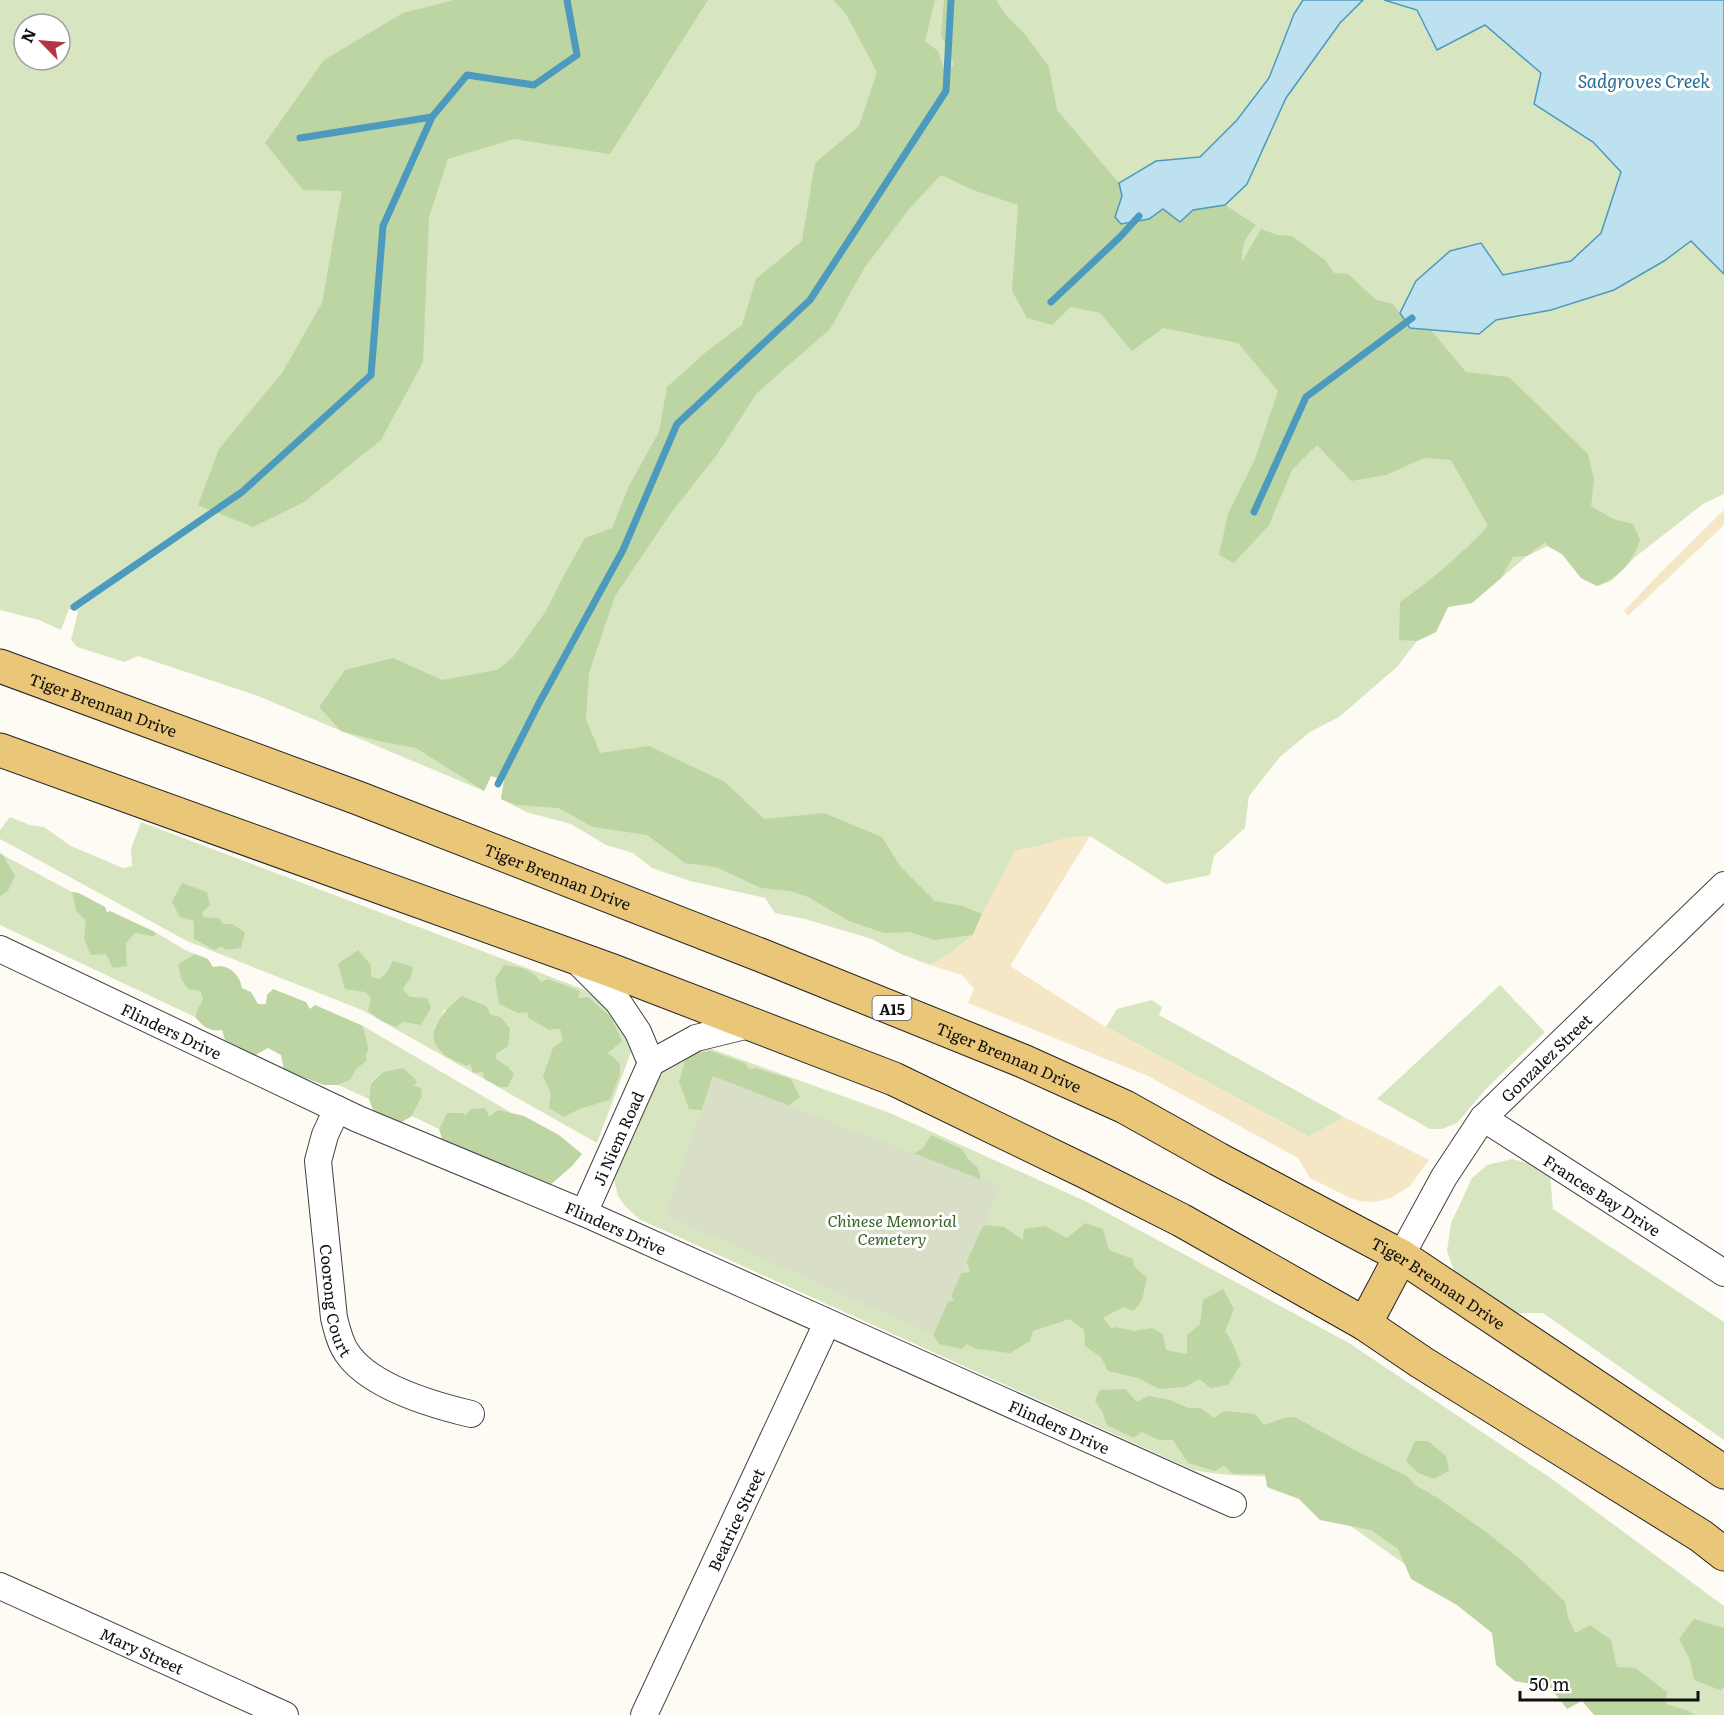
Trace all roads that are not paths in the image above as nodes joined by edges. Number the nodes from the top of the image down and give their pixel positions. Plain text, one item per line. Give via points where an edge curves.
1 (0, 666) edge
2 (0, 750) edge
3 (1724, 885) edge
4 (0, 949) edge
5 (573, 956) junction
6 (750, 1024) junction
7 (651, 1063) junction
8 (337, 1109) junction
9 (1483, 1118) junction
10 (584, 1213) junction
11 (1401, 1256) junction
12 (1724, 1273) edge
13 (827, 1323) junction
14 (1365, 1324) junction
15 (471, 1413) dead end
16 (1724, 1472) edge
17 (1233, 1504) dead end
18 (1724, 1554) edge
19 (0, 1586) edge
20 (285, 1715) edge
21 (645, 1715) edge

1 - 11 main road, Tiger Brennan Drive / A15 via 358,798 1023,1061 1125,1107
2 - 5 main road
3 - 9 street, Gonzalez Street
4 - 8 street, Flinders Drive
5 - 6 main road
5 - 7 street via 618,1002 638,1032
6 - 7 street via 696,1038
6 - 14 main road via 894,1079 992,1126 1181,1220
7 - 10 street, Ji Niem Road
8 - 10 street, Flinders Drive
8 - 15 street, Coorong Court via 318,1161 339,1339 356,1364 386,1385 439,1407
9 - 11 street, Gonzalez Street via 1444,1177
9 - 12 street, Frances Bay Drive
10 - 13 street, Flinders Drive
11 - 14 main road
11 - 16 main road, Tiger Brennan Drive / A15
13 - 17 street, Flinders Drive
13 - 21 street, Beatrice Street
14 - 18 main road
19 - 20 street, Mary Street

